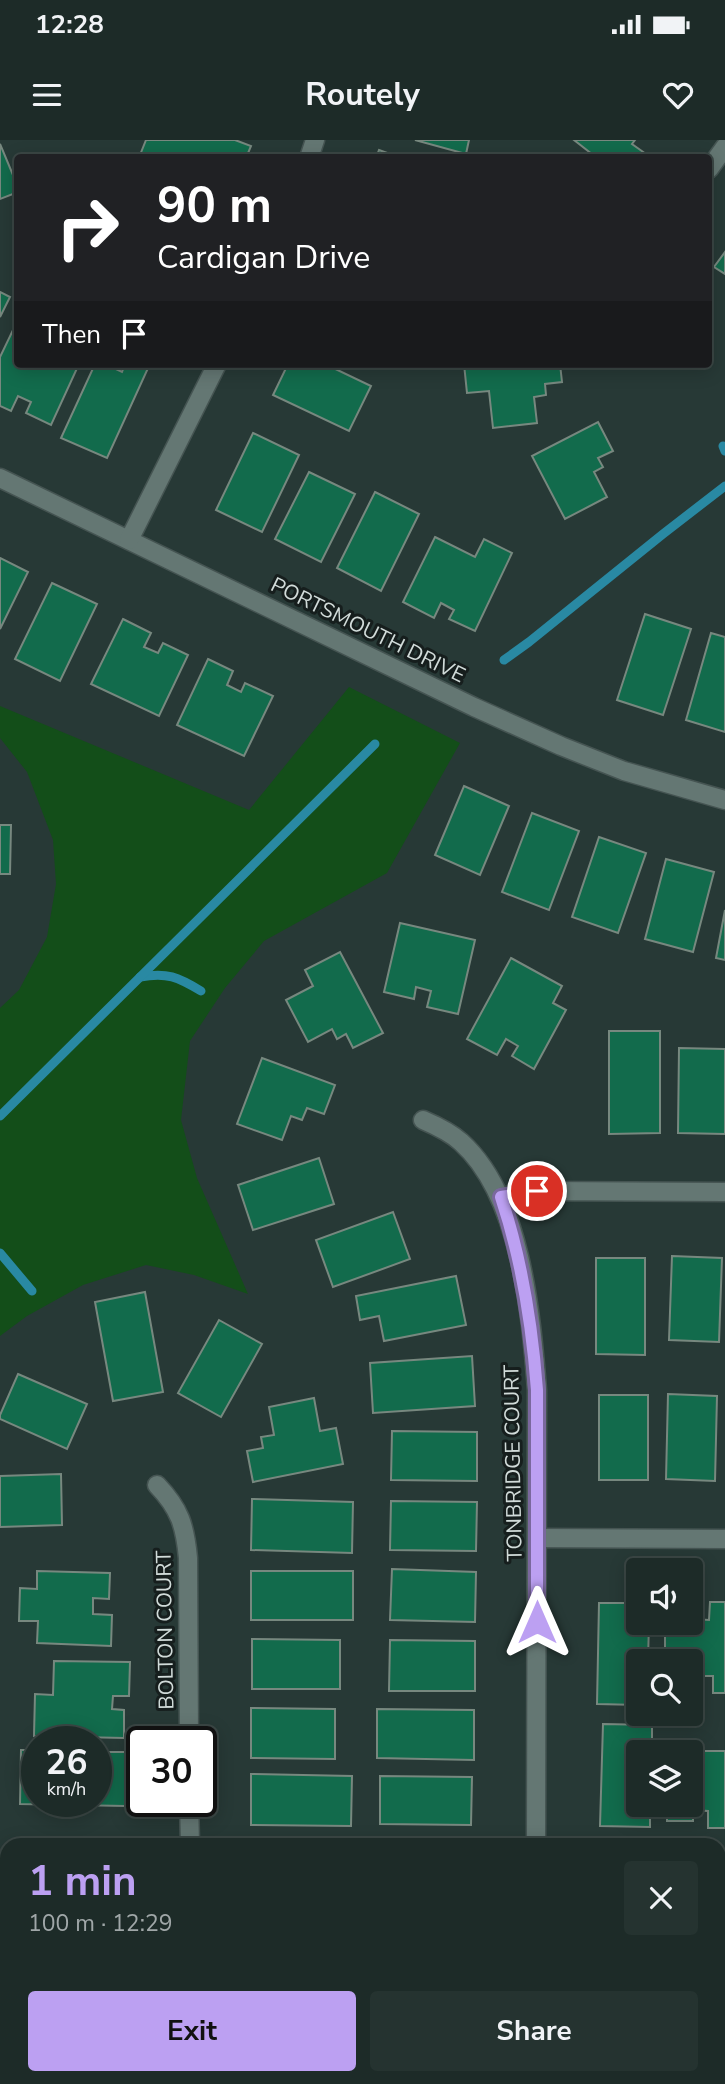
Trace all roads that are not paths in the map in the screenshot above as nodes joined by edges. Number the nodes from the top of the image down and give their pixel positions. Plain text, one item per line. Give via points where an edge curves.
1 (725, 147) edge
2 (712, 165) edge
3 (215, 368) edge
4 (0, 478) edge
5 (130, 540) junction
6 (725, 800) edge
7 (423, 1120) dead end
8 (725, 1192) edge
9 (501, 1197) junction
10 (157, 1485) dead end
11 (538, 1538) junction
12 (725, 1539) edge
13 (189, 1726) edge
14 (189, 1817) edge
15 (190, 1838) edge
16 (536, 1838) edge

1 - 2 street
3 - 5 street
4 - 5 street, PORTSMOUTH DRIVE
5 - 6 street, PORTSMOUTH DRIVE via 561,747
7 - 9 street, TONBRIDGE COURT via 461,1142
8 - 9 street via 537,1191
9 - 11 street, TONBRIDGE COURT via 518,1254 535,1355
10 - 13 street, BOLTON COURT via 180,1514 186,1534
11 - 12 street
11 - 16 street, TONBRIDGE COURT
14 - 15 street

